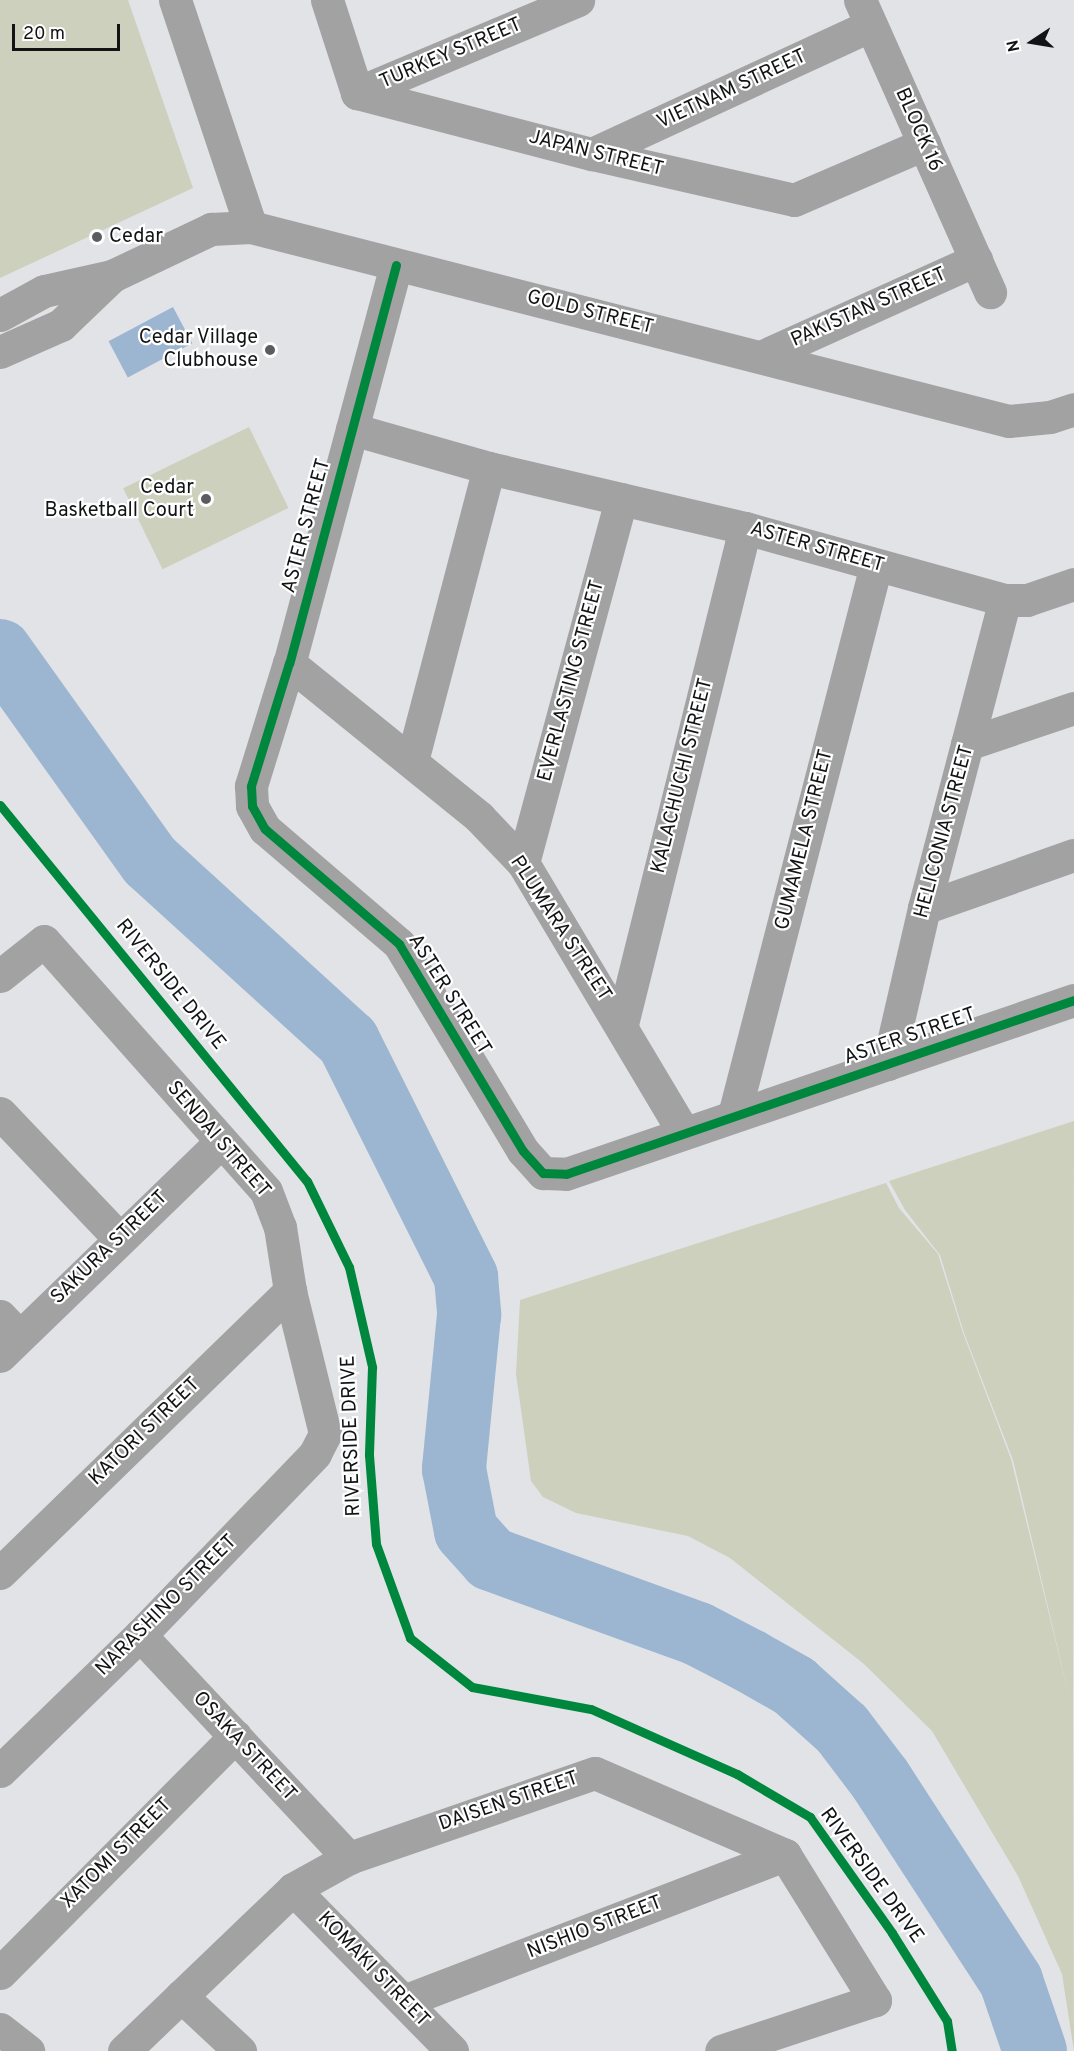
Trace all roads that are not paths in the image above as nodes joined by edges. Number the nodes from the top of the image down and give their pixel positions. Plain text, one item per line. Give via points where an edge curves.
1 (175, 0) edge
2 (327, 0) edge
3 (578, 0) edge
4 (865, 13) edge
5 (357, 93) junction
6 (924, 144) junction
7 (592, 154) junction
8 (251, 227) junction
9 (976, 260) junction
10 (396, 265) junction
11 (112, 276) junction
12 (990, 292) dead end
13 (0, 315) edge
14 (0, 352) edge
15 (763, 357) junction
16 (1074, 409) edge
17 (352, 429) junction
18 (489, 468) junction
19 (621, 499) junction
20 (745, 528) junction
21 (876, 565) junction
22 (1074, 584) edge
23 (1005, 600) junction
24 (289, 663) junction
25 (1074, 708) edge
26 (968, 744) junction
27 (412, 761) junction
28 (1074, 855) edge
29 (523, 863) junction
30 (924, 908) junction
31 (0, 976) edge
32 (1074, 999) edge
33 (622, 1024) junction
34 (888, 1064) junction
35 (0, 1113) edge
36 (734, 1115) junction
37 (684, 1133) junction
38 (221, 1142) junction
39 (120, 1239) junction
40 (290, 1291) junction
41 (6, 1336) edge
42 (325, 1434) joint
43 (0, 1573) edge
44 (140, 1635) junction
45 (235, 1736) junction
46 (0, 1771) edge
47 (785, 1855) junction
48 (348, 1858) junction
49 (293, 1889) junction
50 (0, 1973) edge
51 (181, 1996) junction
52 (404, 2001) junction
53 (0, 2029) edge
54 (28, 2051) edge
55 (124, 2051) edge
56 (240, 2051) edge
57 (452, 2051) edge
58 (721, 2051) edge

1 - 8 street
2 - 5 street
3 - 5 street, TURKEY STREET
4 - 6 street, BLOCK 16
4 - 7 street, VIETNAM STREET
5 - 7 street, JAPAN STREET
6 - 7 street, JAPAN STREET via 794,200
6 - 9 street, BLOCK 16
8 - 10 street, GOLD STREET
8 - 11 street, GOLD STREET via 211,229
9 - 12 street, BLOCK 16
9 - 15 street, PAKISTAN STREET
10 - 15 street, GOLD STREET
10 - 17 street, ASTER STREET
11 - 13 street, GOLD STREET via 44,291
11 - 14 street, GOLD STREET via 61,326
15 - 16 street, GOLD STREET via 1009,421 1050,417
17 - 18 street, ASTER STREET
17 - 24 street, ASTER STREET
18 - 19 street, ASTER STREET
18 - 27 street
19 - 20 street, ASTER STREET
19 - 29 street, EVERLASTING STREET
20 - 21 street, ASTER STREET
20 - 33 street, KALACHUCHI STREET
21 - 23 street, ASTER STREET
21 - 36 street, GUMAMELA STREET
22 - 23 street, ASTER STREET via 1026,600
23 - 26 street, HELICONIA STREET
24 - 27 street, PLUMARA STREET
24 - 37 street, ASTER STREET via 251,786 252,806 265,829 399,944 523,1151 543,1173 566,1174
25 - 26 street
26 - 30 street, HELICONIA STREET
27 - 29 street, PLUMARA STREET via 479,817
28 - 30 street
29 - 33 street, PLUMARA STREET
30 - 34 street, HELICONIA STREET
31 - 38 street, SENDAI STREET via 44,941
32 - 34 street, ASTER STREET
33 - 37 street, PLUMARA STREET
34 - 36 street, ASTER STREET
35 - 39 street
36 - 37 street, ASTER STREET
38 - 39 street, SAKURA STREET
38 - 40 street, SENDAI STREET via 266,1191 276,1208
39 - 41 street, SAKURA STREET
40 - 42 street, SENDAI STREET
40 - 43 street, KATORI STREET
42 - 44 street, NARASHINO STREET via 315,1454
44 - 45 street, OSAKA STREET
44 - 46 street, NARASHINO STREET
45 - 48 street, OSAKA STREET
45 - 50 street, XATOMI STREET
47 - 48 street, DAISEN STREET via 595,1773
47 - 52 street, NISHIO STREET
47 - 58 street via 875,2000
48 - 49 street, DAISEN STREET
49 - 51 street, DAISEN STREET
49 - 52 street, KOMAKI STREET
51 - 55 street, DAISEN STREET
51 - 56 street
52 - 57 street, KOMAKI STREET
53 - 54 street

